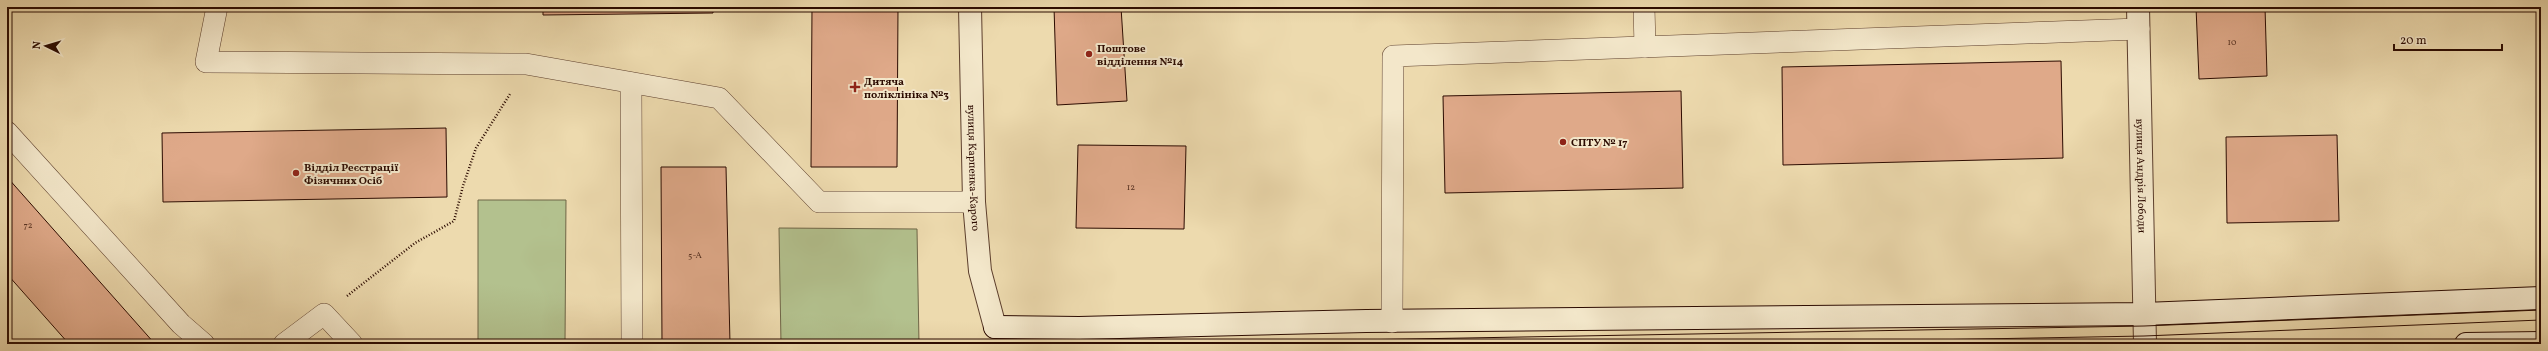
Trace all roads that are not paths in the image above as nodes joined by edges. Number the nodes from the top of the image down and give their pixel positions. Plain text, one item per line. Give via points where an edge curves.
1 (217, 7) edge
2 (970, 7) edge
3 (1644, 7) edge
4 (2138, 7) edge
5 (2139, 29) junction
6 (1645, 46) junction
7 (631, 83) junction
8 (7, 132) edge
9 (974, 202) junction
10 (2541, 298) edge
11 (2144, 314) junction
12 (1392, 322) junction
13 (995, 338) edge
14 (2541, 343) edge
15 (204, 344) edge
16 (284, 344) edge
17 (352, 344) edge
18 (632, 344) edge
19 (2145, 344) edge
20 (2466, 344) edge

1 - 7 lane via 206,62 526,64
2 - 9 main road, вулиця Карпенка-Карого
3 - 6 lane
4 - 5 main road, вулиця Андрія Лободи
5 - 6 lane
5 - 11 main road, вулиця Андрія Лободи
6 - 12 lane via 1393,56
7 - 9 lane via 719,98 819,202
7 - 18 lane
8 - 15 lane via 181,324
9 - 13 main road, вулиця Карпенка-Карого via 980,270
10 - 11 main road
11 - 12 main road
11 - 19 main road, вулиця Андрія Лободи
12 - 13 main road via 1079,328
14 - 20 main road
16 - 17 lane via 324,314

